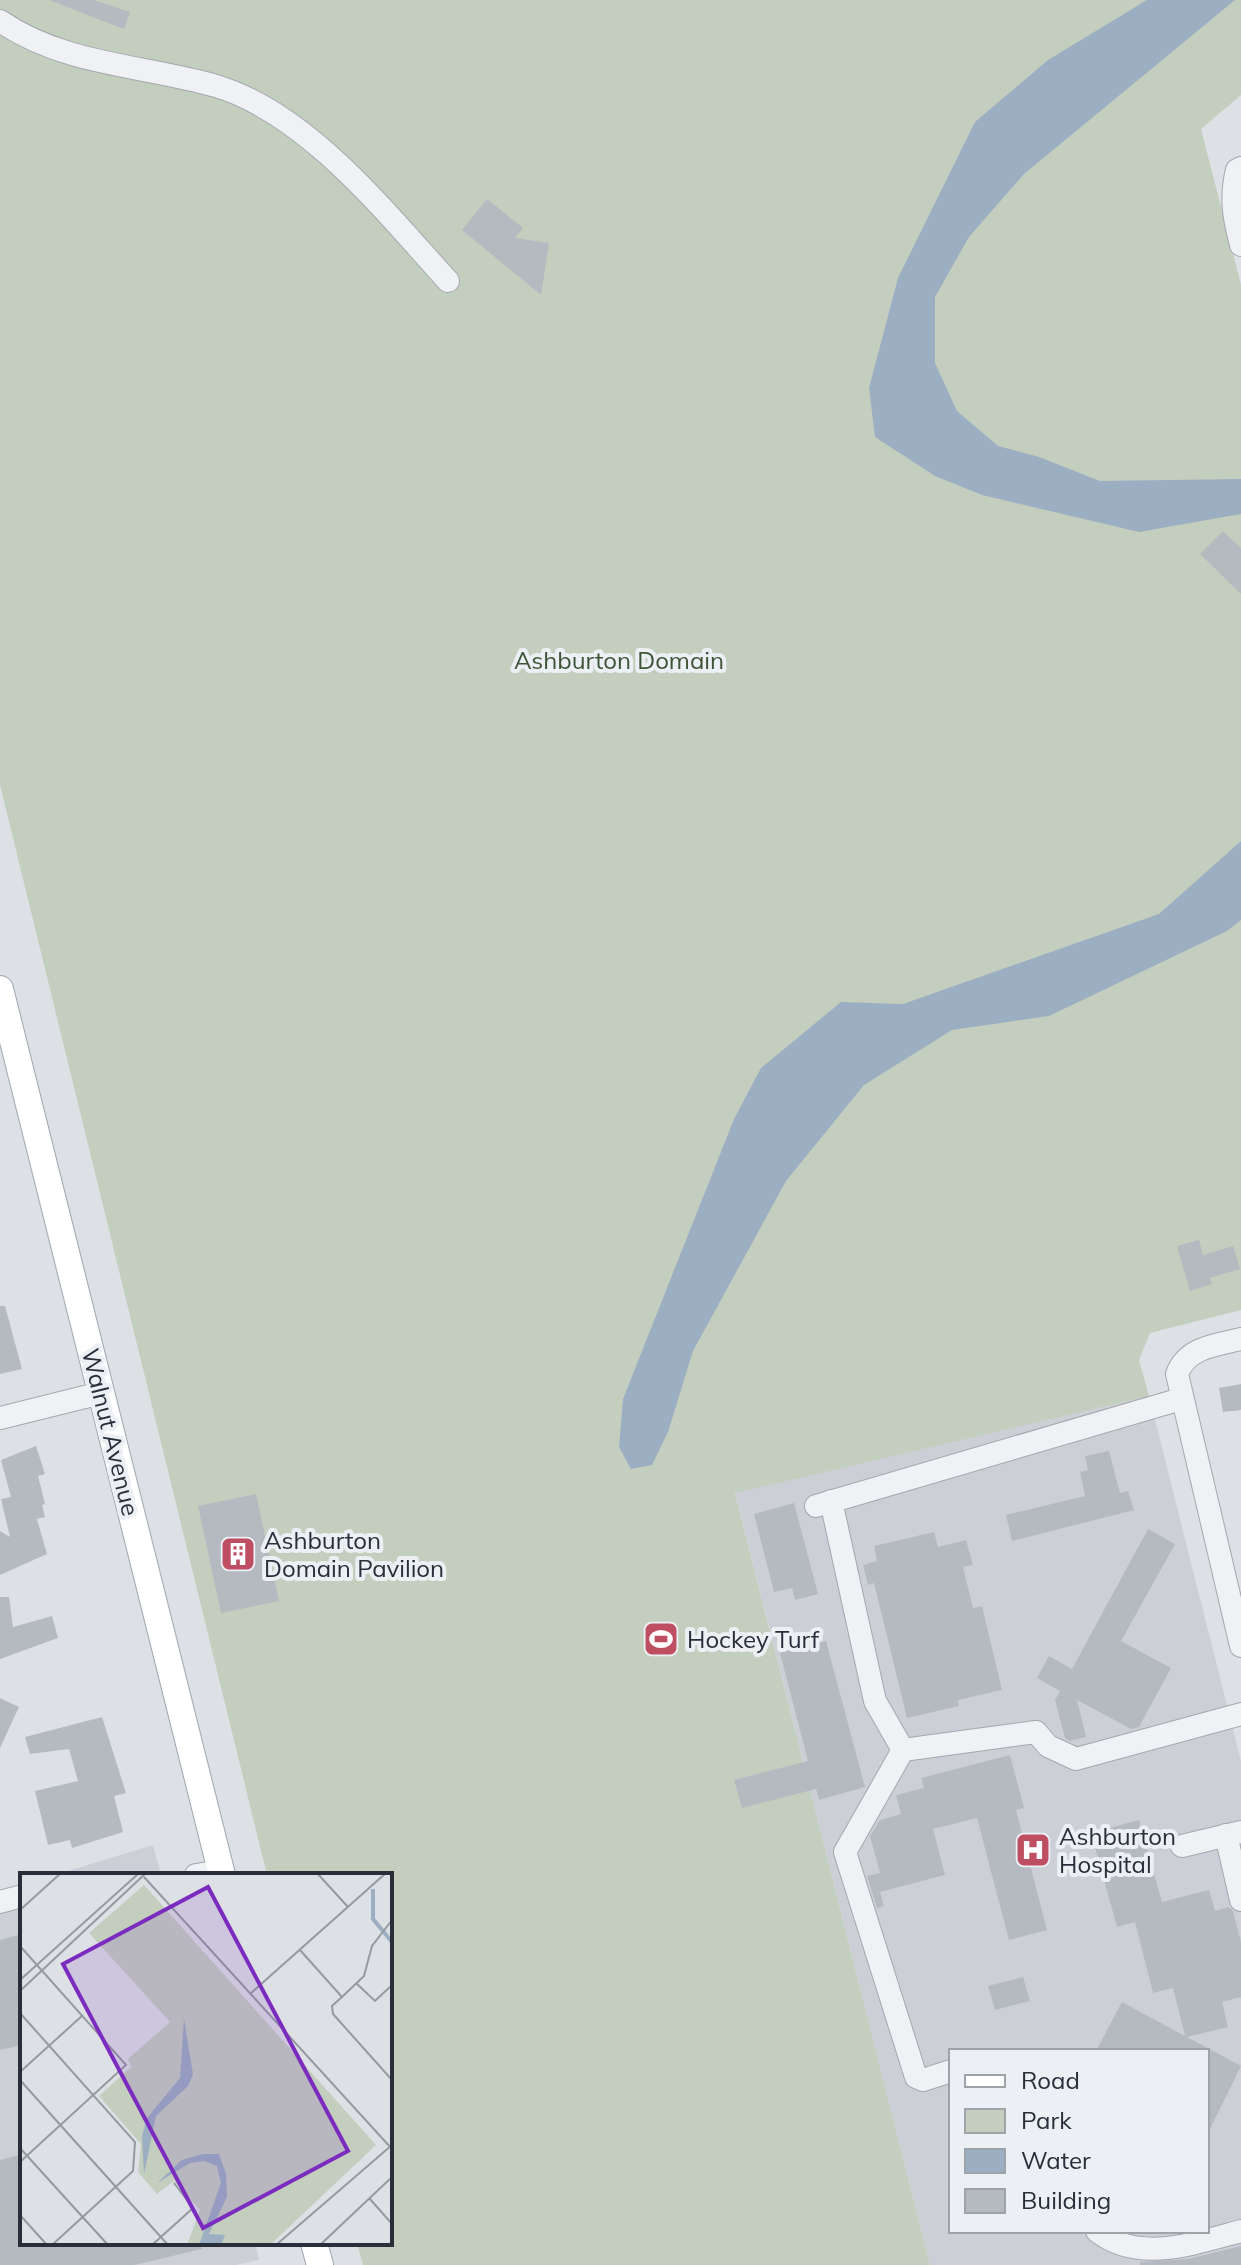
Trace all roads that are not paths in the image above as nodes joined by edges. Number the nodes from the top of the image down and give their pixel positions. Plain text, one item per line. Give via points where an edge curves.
1 (0, 21) edge
2 (1239, 169) edge
3 (1241, 245) edge
4 (448, 281) dead end
5 (0, 989) edge
6 (1241, 1339) edge
7 (101, 1393) junction
8 (1181, 1399) junction
9 (0, 1418) edge
10 (1241, 1646) edge
11 (1241, 1714) edge
12 (903, 1750) junction
13 (1233, 1834) edge
14 (1182, 1846) dead end
15 (213, 1873) edge
16 (20, 1897) edge
17 (1241, 1900) edge
18 (0, 1902) edge
19 (949, 2072) edge
20 (1241, 2231) edge
21 (1102, 2233) edge
22 (315, 2245) edge
23 (320, 2265) edge

1 - 4 street via 66,51 217,86 257,104 325,153
2 - 3 street via 1231,207
5 - 7 main road, Walnut Avenue
6 - 8 street via 1184,1358 1177,1374
7 - 9 street
7 - 15 main road, Walnut Avenue
8 - 10 street
8 - 12 street via 824,1503 875,1701
11 - 12 street via 1076,1759 1048,1746 1036,1732
12 - 19 street via 845,1852 916,2077 923,2080
13 - 14 street
13 - 17 street
16 - 18 street
20 - 21 street via 1168,2250 1129,2245
22 - 23 main road

